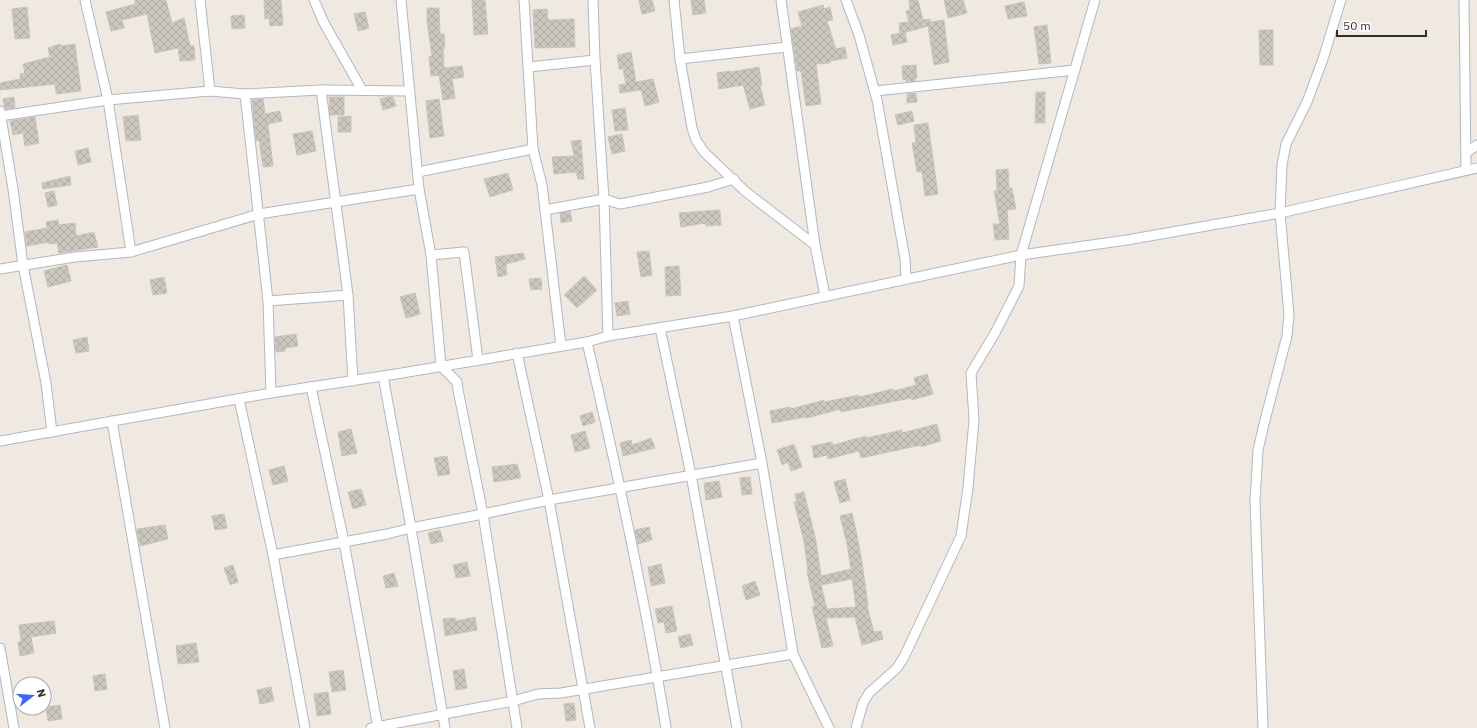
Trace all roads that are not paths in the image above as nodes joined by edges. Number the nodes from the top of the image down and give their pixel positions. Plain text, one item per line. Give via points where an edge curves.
1 (85, 0) edge
2 (200, 0) edge
3 (314, 0) edge
4 (401, 0) edge
5 (524, 0) edge
6 (594, 0) edge
7 (674, 0) edge
8 (781, 0) edge
9 (846, 0) edge
10 (1095, 0) edge
11 (1341, 0) edge
12 (1464, 0) edge
13 (787, 47) junction
14 (680, 58) junction
15 (596, 60) junction
16 (529, 67) junction
17 (1075, 70) junction
18 (321, 90) junction
19 (362, 90) junction
20 (210, 91) junction
21 (410, 91) junction
22 (875, 91) junction
23 (245, 94) junction
24 (108, 100) junction
25 (0, 114) edge
26 (1477, 145) edge
27 (533, 149) junction
28 (1466, 153) junction
29 (1477, 168) edge
30 (1466, 170) junction
31 (418, 172) junction
32 (734, 179) junction
33 (419, 189) junction
34 (604, 199) junction
35 (336, 201) junction
36 (546, 210) junction
37 (1280, 213) junction
38 (259, 214) junction
39 (815, 245) junction
40 (131, 252) junction
41 (431, 255) junction
42 (1020, 255) junction
43 (23, 264) junction
44 (0, 269) edge
45 (906, 279) junction
46 (348, 295) junction
47 (825, 296) junction
48 (268, 301) junction
49 (733, 316) junction
50 (660, 328) junction
51 (608, 336) junction
52 (587, 342) junction
53 (561, 346) junction
54 (517, 353) junction
55 (478, 360) junction
56 (441, 366) junction
57 (382, 376) junction
58 (353, 381) junction
59 (311, 387) junction
60 (271, 393) junction
61 (239, 399) junction
62 (112, 421) junction
63 (52, 432) junction
64 (0, 441) edge
65 (762, 464) junction
66 (691, 475) junction
67 (621, 487) junction
68 (549, 500) junction
69 (483, 514) junction
70 (411, 528) junction
71 (344, 542) junction
72 (273, 554) junction
73 (0, 648) edge
74 (793, 654) junction
75 (726, 666) junction
76 (658, 677) junction
77 (583, 690) junction
78 (513, 701) junction
79 (442, 715) junction
80 (14, 728) edge
81 (164, 728) edge
82 (305, 728) edge
83 (376, 728) edge
84 (445, 728) edge
85 (518, 728) edge
86 (590, 728) edge
87 (666, 728) edge
88 (737, 728) edge
89 (829, 728) edge
90 (856, 728) edge
91 (1263, 728) edge

1 - 24 street
2 - 20 street
3 - 19 street via 324,24
4 - 21 street
5 - 16 street
6 - 15 street
7 - 14 street
8 - 13 street
9 - 22 street
10 - 17 street
11 - 37 street via 1310,95 1286,144 1282,165
12 - 28 street
13 - 14 street
13 - 39 street
14 - 32 street via 696,140 704,152
15 - 16 street
15 - 34 street
16 - 27 street
17 - 22 street
17 - 42 street
18 - 19 street
18 - 23 street
18 - 35 street
19 - 21 street
20 - 23 street
20 - 24 street
21 - 31 street
22 - 45 street via 905,259
23 - 38 street
24 - 25 street
24 - 40 street
25 - 43 street
26 - 28 street
27 - 31 street
27 - 36 street
28 - 30 street
29 - 30 street
30 - 37 street
31 - 33 street
32 - 34 street via 708,187 620,204
32 - 39 street via 746,192
33 - 35 street
33 - 41 street
34 - 36 street
34 - 51 street
35 - 38 street
35 - 46 street
36 - 53 street
37 - 42 street via 1127,240
37 - 91 street via 1289,315 1287,336 1258,450 1255,501
38 - 40 street
38 - 48 street
39 - 47 street
40 - 43 street
41 - 55 street via 464,252
41 - 56 street
42 - 45 street
42 - 90 street via 1019,286 996,333 971,373 974,420 961,536 904,657 897,668 869,693 863,703
43 - 44 street
43 - 63 street via 46,383
45 - 47 street
46 - 48 street
46 - 58 street
47 - 49 street
48 - 60 street
49 - 50 street
49 - 65 street
50 - 51 street
50 - 66 street
51 - 52 street
52 - 53 street
52 - 67 street
53 - 54 street
54 - 55 street
54 - 68 street
55 - 56 street
56 - 57 street
56 - 69 street via 456,382
57 - 58 street
57 - 70 street
58 - 59 street
59 - 60 street
59 - 71 street
60 - 61 street
61 - 62 street
61 - 72 street
62 - 63 street
62 - 81 street
63 - 64 street
65 - 66 street
65 - 74 street
66 - 67 street
66 - 75 street
67 - 68 street
67 - 76 street
68 - 69 street
68 - 77 street
69 - 70 street
69 - 78 street
70 - 71 street
70 - 79 street
71 - 72 street
71 - 83 street
72 - 82 street
73 - 80 street
74 - 75 street
74 - 89 street
75 - 76 street
75 - 88 street
76 - 77 street
76 - 87 street
77 - 78 street via 538,694
77 - 86 street
78 - 79 street
78 - 85 street
79 - 83 street
79 - 84 street

